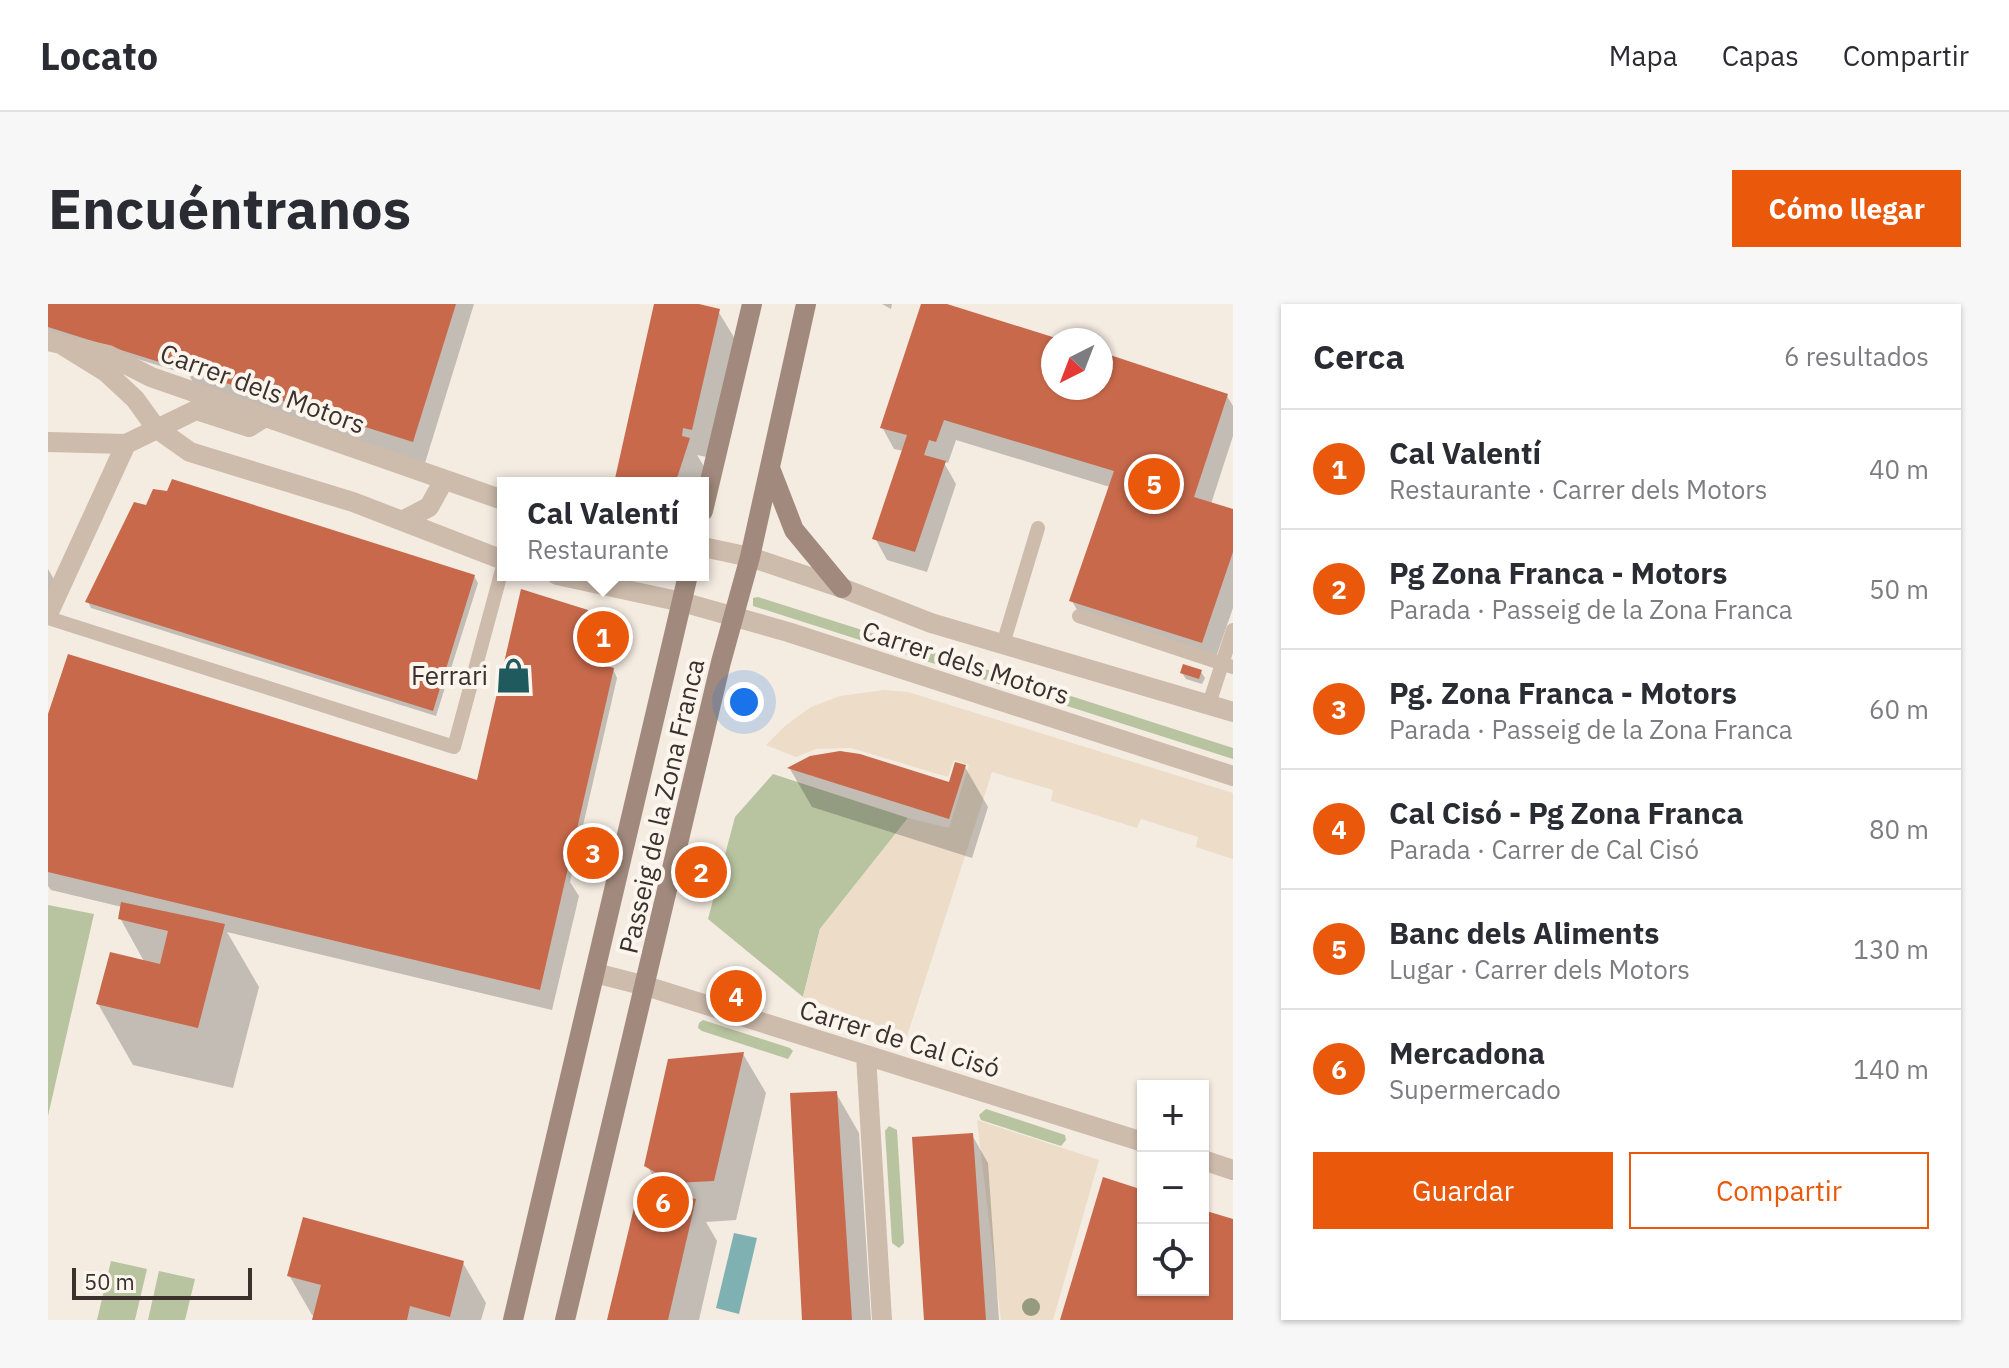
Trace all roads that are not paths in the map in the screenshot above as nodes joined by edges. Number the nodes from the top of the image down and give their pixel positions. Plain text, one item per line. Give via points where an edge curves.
1 (752, 304) edge
2 (806, 304) edge
3 (56, 343) edge
4 (265, 417) junction
5 (156, 428) junction
6 (48, 442) edge
7 (126, 444) junction
8 (770, 468) junction
9 (444, 480) junction
10 (709, 486) edge
11 (497, 498) edge
12 (402, 521) junction
13 (1038, 528) dead end
14 (709, 548) edge
15 (750, 557) junction
16 (497, 561) edge
17 (498, 581) edge
18 (584, 581) edge
19 (687, 581) edge
20 (842, 588) junction
21 (682, 602) junction
22 (48, 616) edge
23 (733, 616) junction
24 (1079, 616) dead end
25 (1233, 630) edge
26 (1003, 644) junction
27 (1228, 665) edge
28 (1209, 704) junction
29 (1233, 712) edge
30 (1233, 776) edge
31 (595, 973) junction
32 (646, 986) junction
33 (866, 1055) junction
34 (1137, 1140) edge
35 (1209, 1162) edge
36 (1233, 1170) edge
37 (513, 1320) edge
38 (565, 1320) edge
39 (882, 1320) edge

1 - 10 main road
2 - 8 main road, Passeig de la Zona Franca
3 - 4 street, Carrer dels Motors via 108,355 151,377
3 - 5 street, Carrer dels Motors via 106,372
4 - 5 street via 249,427 196,410
4 - 9 street, Carrer dels Motors
5 - 7 street
5 - 12 street, Carrer dels Motors via 190,452
6 - 7 street
7 - 22 street
8 - 15 main road, Passeig de la Zona Franca
8 - 20 main road via 794,530
9 - 11 street, Carrer dels Motors
9 - 12 street via 429,507
12 - 16 street, Carrer dels Motors
13 - 26 lane
14 - 15 street, Carrer dels Motors
15 - 20 street, Carrer dels Motors
15 - 23 main road, Passeig de la Zona Franca
17 - 22 lane via 454,747
18 - 21 street, Carrer dels Motors
19 - 21 main road, Passeig de la Zona Franca
20 - 26 street, Carrer dels Motors
21 - 23 street, Carrer dels Motors
21 - 31 main road, Passeig de la Zona Franca
23 - 30 street, Carrer dels Motors
23 - 32 main road, Passeig de la Zona Franca
24 - 27 lane
25 - 27 lane
26 - 28 street, Carrer dels Motors
27 - 28 lane
28 - 29 street, Carrer dels Motors
31 - 32 street, Carrer de Cal Cisó
31 - 37 main road, Passeig de la Zona Franca
32 - 33 street, Carrer de Cal Cisó
32 - 38 main road, Passeig de la Zona Franca
33 - 34 street, Carrer de Cal Cisó
33 - 39 street
35 - 36 street

